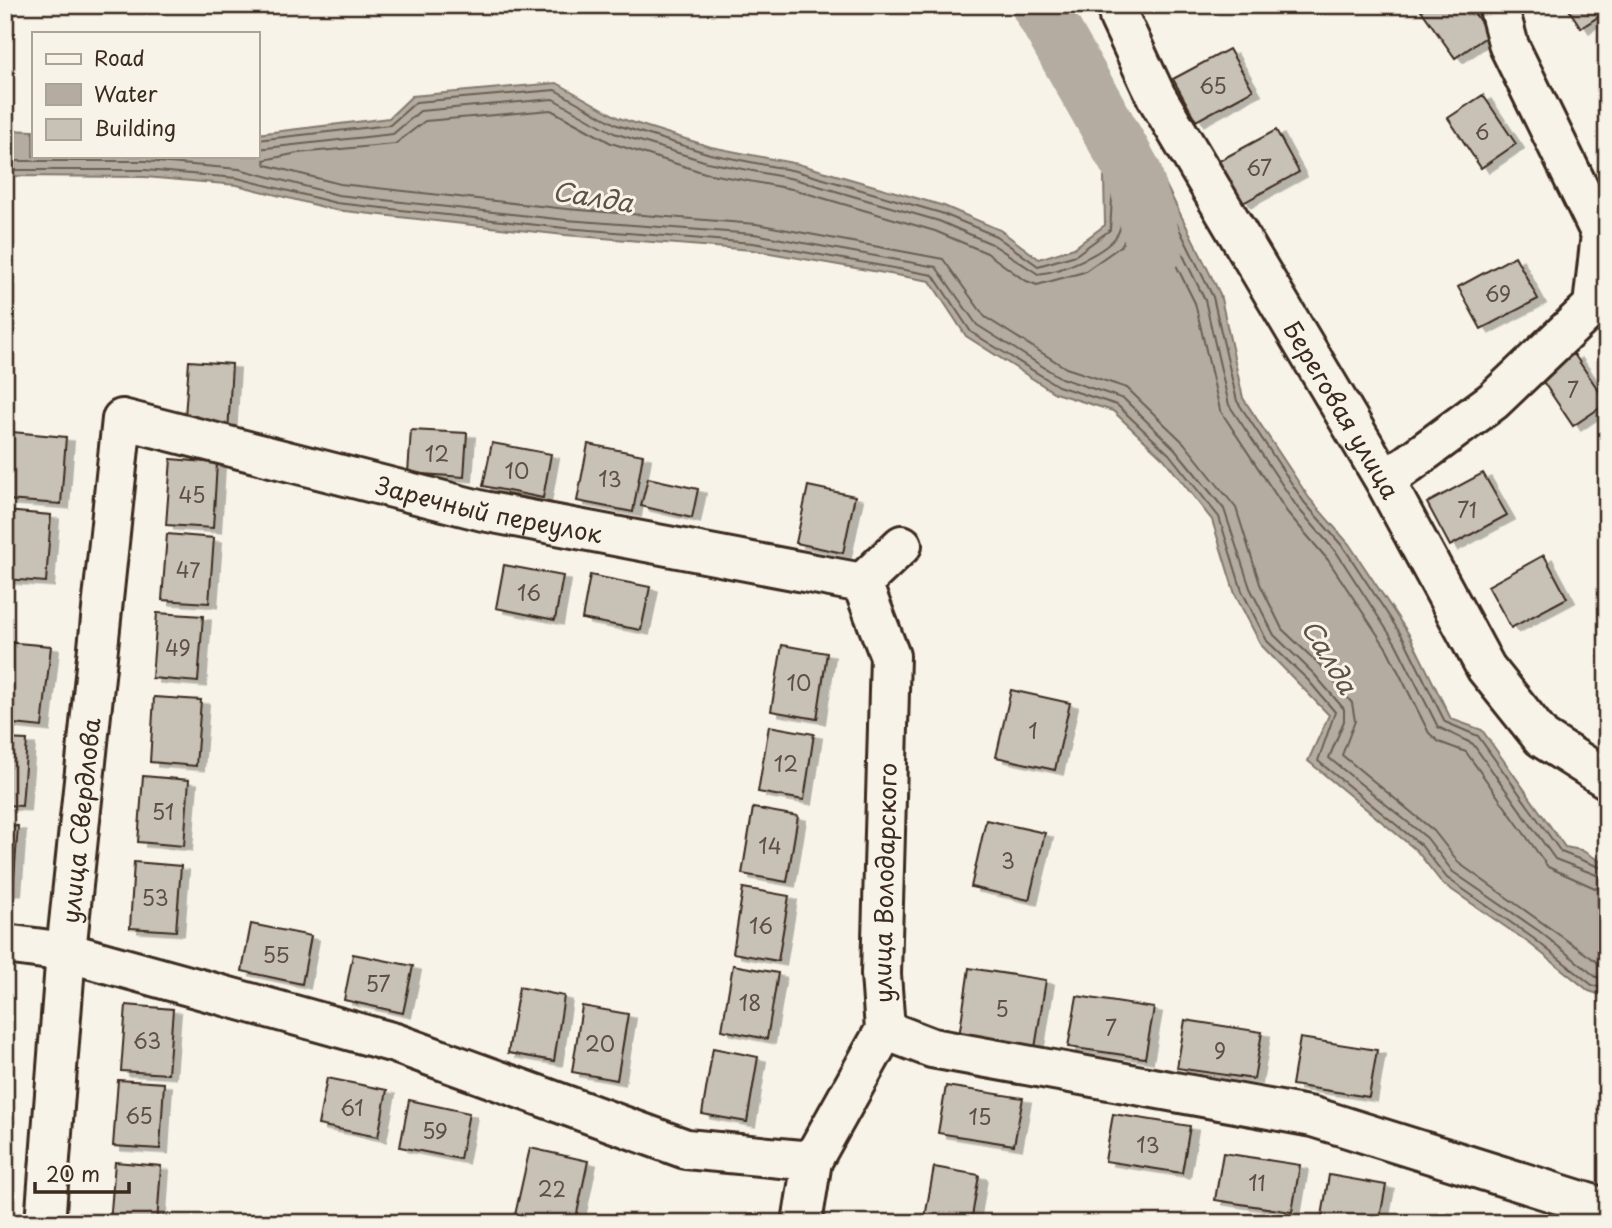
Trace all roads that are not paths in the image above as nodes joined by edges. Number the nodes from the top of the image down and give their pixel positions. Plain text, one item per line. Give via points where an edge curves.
1 (1119, 5) edge
2 (1498, 5) edge
3 (122, 419) joint
4 (1385, 481) junction
5 (902, 545) dead end
6 (862, 583) junction
7 (1607, 779) edge
8 (5, 944) edge
9 (66, 952) junction
10 (885, 1030) junction
11 (812, 1161) junction
12 (1607, 1209) edge
13 (45, 1223) edge
14 (802, 1223) edge

1 - 4 street, Береговая улица via 1119,17 1156,96
2 - 4 street via 1509,46 1601,234 1593,306 1493,401
3 - 6 street, Заречный переулок via 483,511
3 - 9 street, улица Свердлова
4 - 7 street, Береговая улица via 1486,668 1542,738
5 - 6 street
6 - 10 street, улица Володарского via 890,656 881,974
8 - 9 street
9 - 11 street via 395,1044 686,1149
9 - 13 street, улица Свердлова
10 - 11 street, улица Володарского
10 - 12 street via 932,1048 1313,1117
11 - 14 street, улица Володарского

